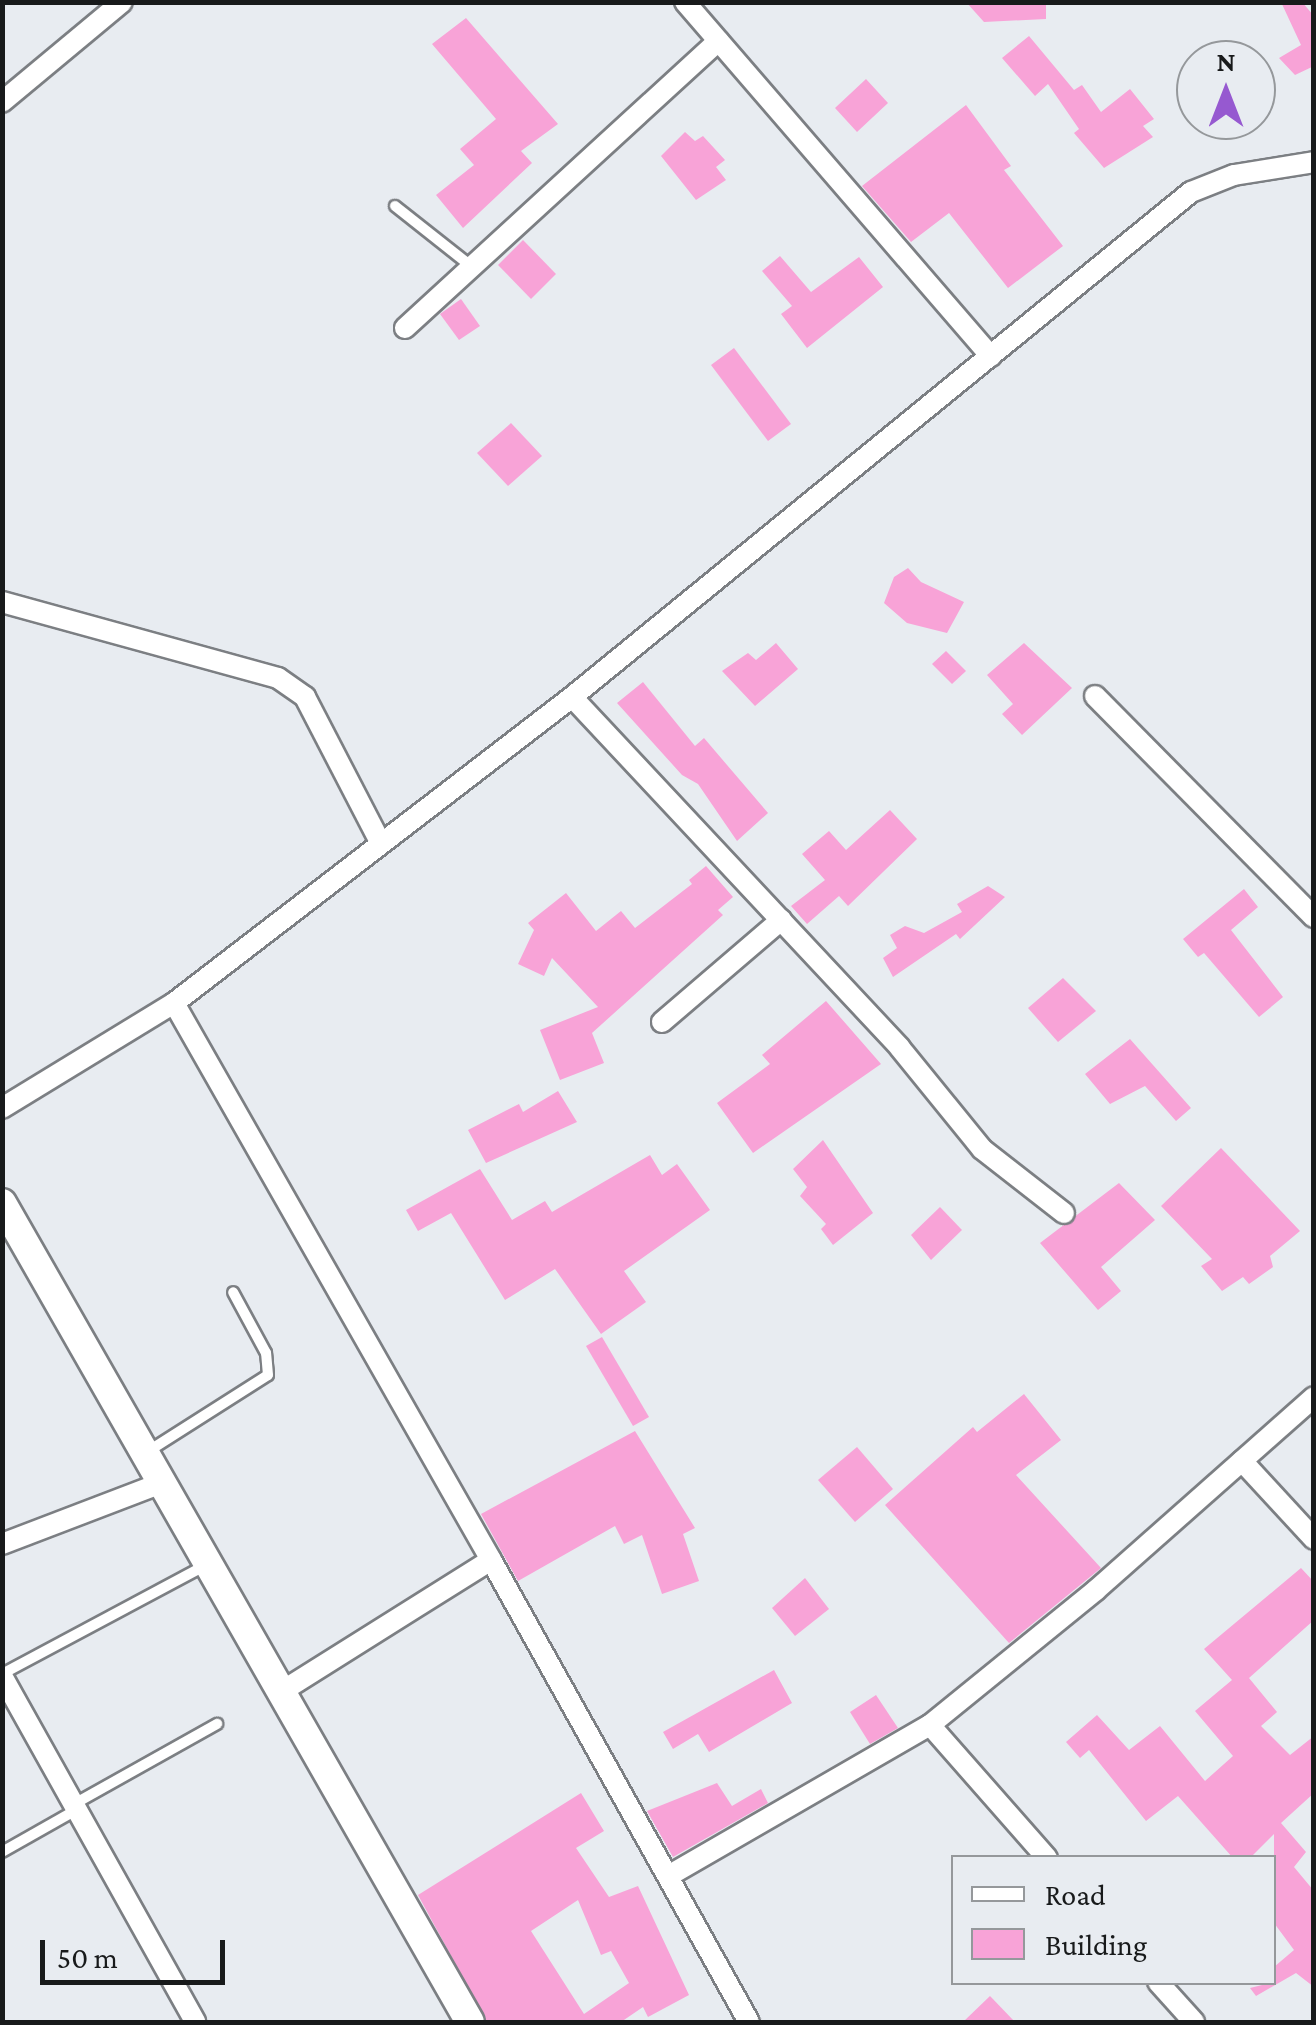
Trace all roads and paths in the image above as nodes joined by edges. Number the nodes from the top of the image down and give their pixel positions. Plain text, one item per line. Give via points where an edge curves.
1 (122, 2) edge
2 (685, 2) edge
3 (718, 42) junction
4 (2, 102) edge
5 (1314, 162) edge
6 (395, 206) dead end
7 (472, 267) junction
8 (405, 328) dead end
9 (990, 356) junction
10 (2, 602) edge
11 (1095, 696) dead end
12 (572, 697) junction
13 (380, 840) junction
14 (1314, 917) edge
15 (781, 920) junction
16 (174, 1003) junction
17 (662, 1022) dead end
18 (2, 1108) edge
19 (2, 1203) edge
20 (1064, 1213) dead end
21 (234, 1292) dead end
22 (1314, 1397) edge
23 (146, 1452) junction
24 (1242, 1461) junction
25 (164, 1482) junction
26 (1314, 1539) edge
27 (2, 1544) edge
28 (492, 1560) junction
29 (210, 1563) junction
30 (2, 1675) edge
31 (284, 1690) junction
32 (217, 1724) dead end
33 (930, 1725) junction
34 (77, 1806) junction
35 (2, 1852) edge
36 (1044, 1855) edge
37 (670, 1875) junction
38 (1161, 1985) edge
39 (194, 2022) edge
40 (470, 2022) edge
41 (749, 2022) edge
42 (1194, 2022) edge

1 - 4 street
2 - 3 street
3 - 7 street
3 - 9 street
5 - 9 street via 1234,174 1191,192
6 - 7 lane
7 - 8 street
9 - 12 street
10 - 13 street via 278,678 306,698
11 - 14 street
12 - 13 street
12 - 15 street
13 - 16 street
15 - 17 street
15 - 20 street via 982,1149
16 - 18 street
16 - 28 street
19 - 23 street
21 - 23 lane via 266,1353 268,1375
22 - 24 street
23 - 25 street
24 - 26 street
24 - 33 street
25 - 27 street
25 - 29 street
28 - 31 street
28 - 37 street
29 - 30 lane
29 - 31 street
30 - 34 street
31 - 40 street
32 - 34 lane
33 - 36 street
33 - 37 street
34 - 35 lane
34 - 39 street
37 - 41 street
38 - 42 street

